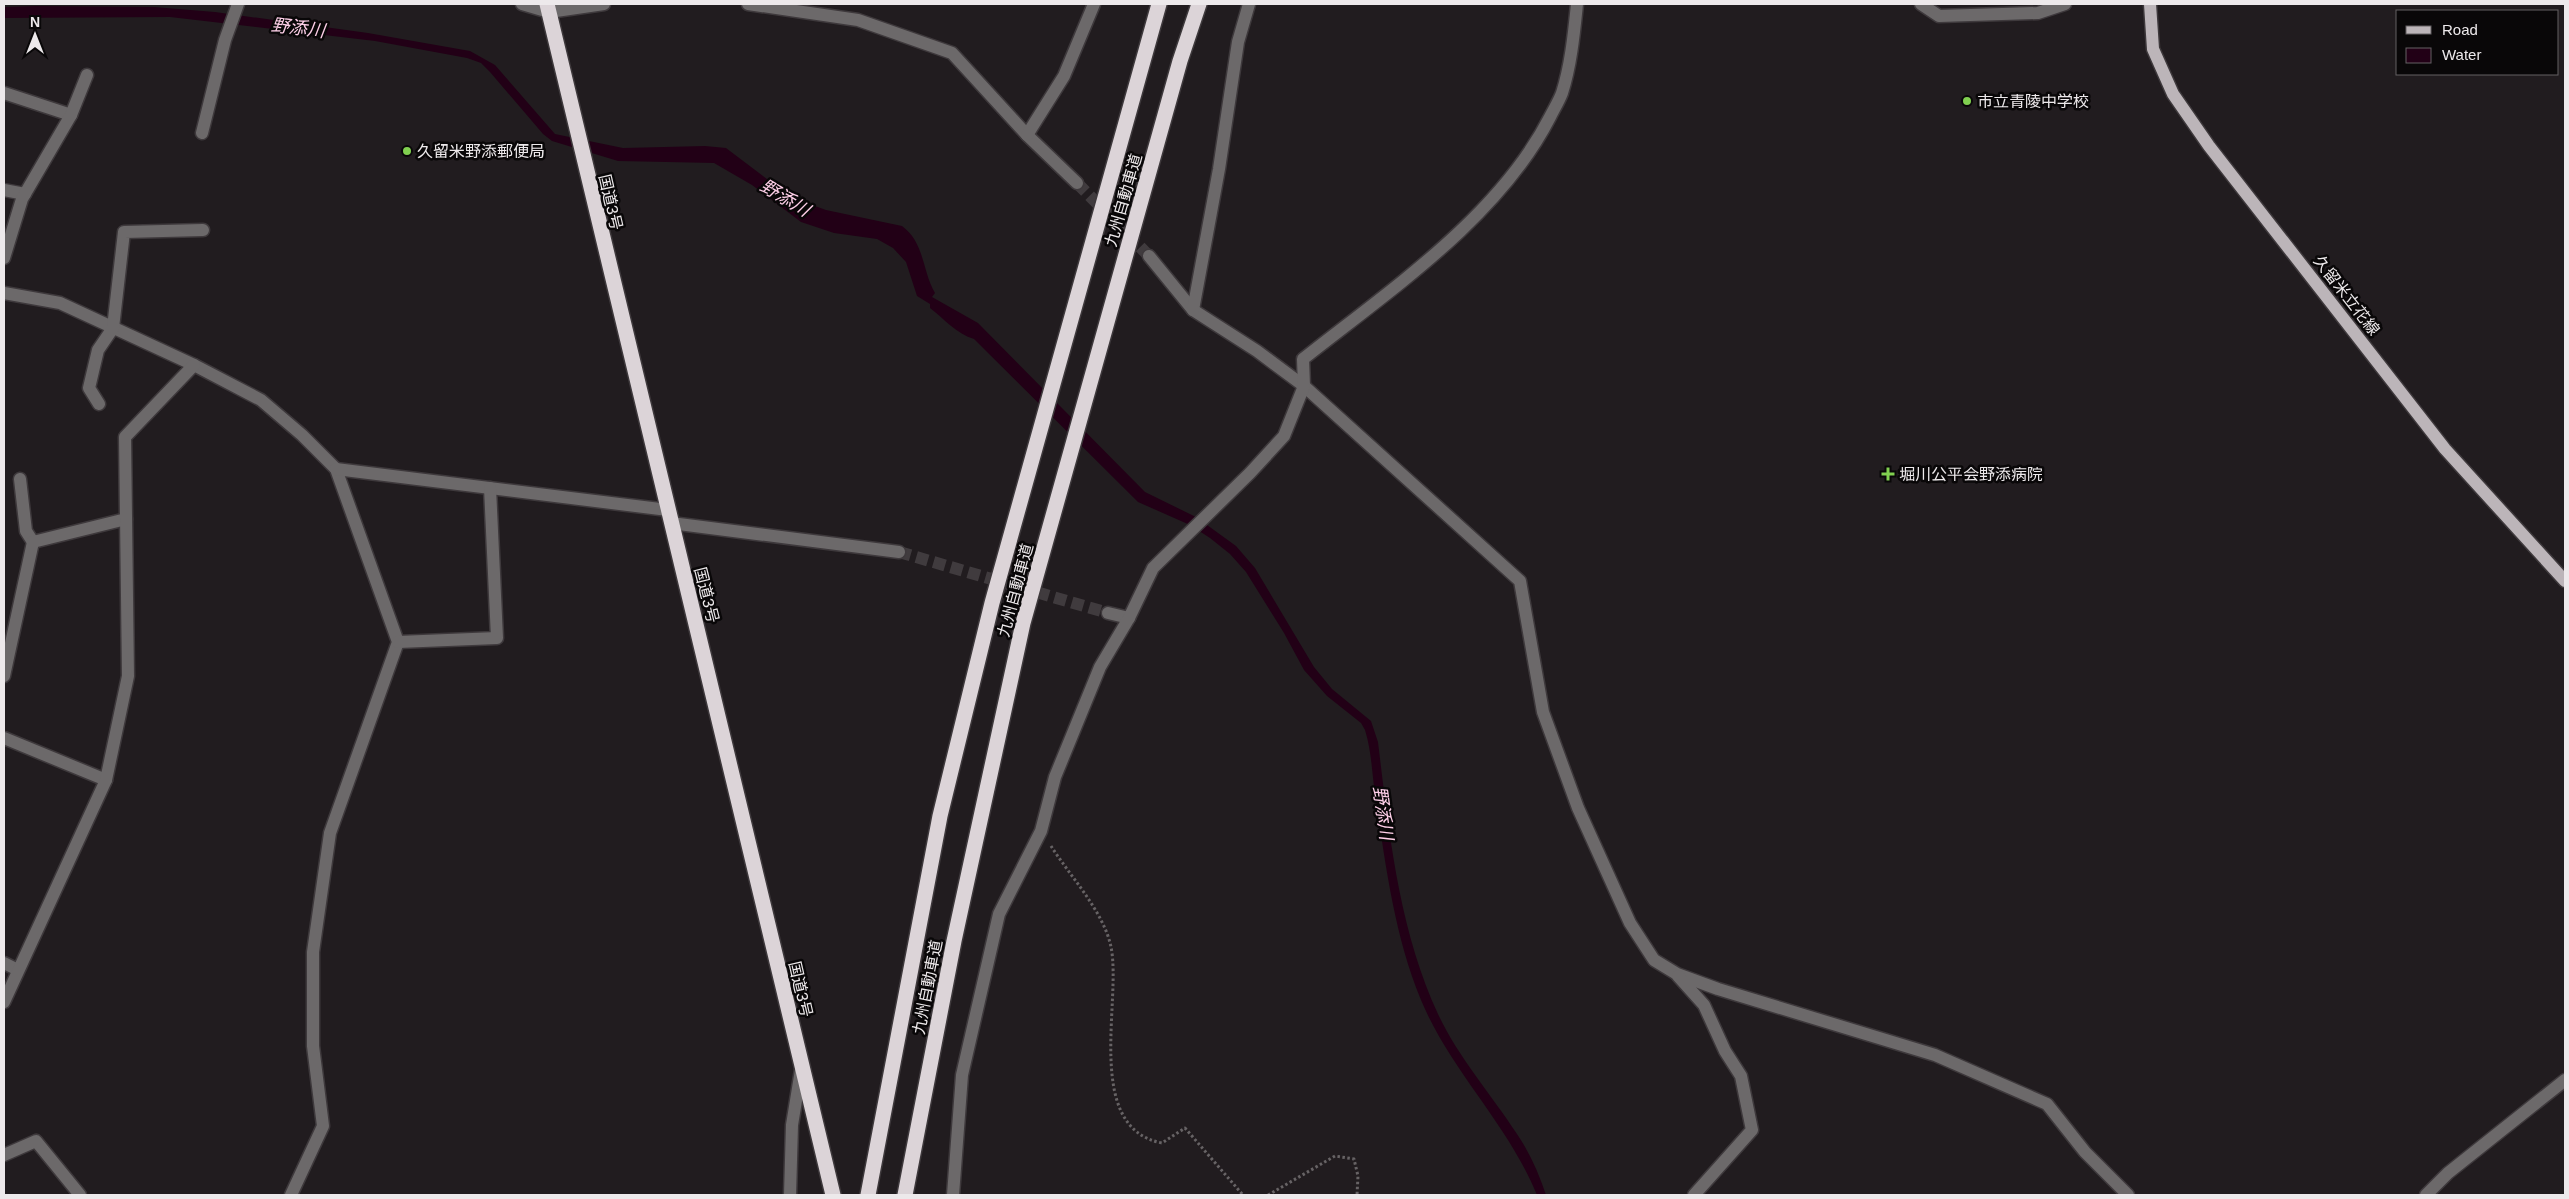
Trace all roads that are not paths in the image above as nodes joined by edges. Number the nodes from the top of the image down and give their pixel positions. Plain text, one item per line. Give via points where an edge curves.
1 (238, 4) edge
2 (522, 4) edge
3 (604, 4) edge
4 (748, 4) edge
5 (1094, 4) edge
6 (1159, 4) edge
7 (1199, 4) edge
8 (1249, 4) edge
9 (1577, 4) edge
10 (1921, 4) edge
11 (2065, 4) edge
12 (2150, 4) edge
13 (548, 8) edge
14 (87, 75) dead end
15 (4, 93) edge
16 (71, 115) junction
17 (202, 133) dead end
18 (1027, 135) junction
19 (1077, 183) tunnel mouth
20 (4, 190) edge
21 (25, 194) junction
22 (203, 230) dead end
23 (1149, 256) tunnel mouth
24 (4, 258) edge
25 (4, 293) edge
26 (1193, 310) junction
27 (113, 328) junction
28 (194, 365) junction
29 (1304, 386) junction
30 (99, 404) dead end
31 (336, 469) junction
32 (20, 479) dead end
33 (490, 488) junction
34 (670, 517) junction
35 (126, 519) junction
36 (33, 542) junction
37 (899, 552) tunnel mouth
38 (2564, 577) edge
39 (1108, 613) tunnel mouth
40 (1129, 618) junction
41 (398, 642) junction
42 (4, 676) edge
43 (4, 738) edge
44 (106, 780) junction
45 (4, 963) edge
46 (18, 970) junction
47 (1676, 974) junction
48 (4, 1002) edge
49 (801, 1070) junction
50 (2565, 1080) edge
51 (4, 1155) edge
52 (80, 1195) edge
53 (290, 1195) edge
54 (790, 1195) edge
55 (833, 1195) edge
56 (868, 1195) edge
57 (905, 1195) edge
58 (952, 1195) edge
59 (1694, 1195) edge
60 (2128, 1195) edge
61 (2426, 1195) edge

1 - 17 street via 224,40
2 - 13 street
3 - 13 street
4 - 18 street via 858,20 952,53
5 - 18 street via 1064,76
6 - 56 highway, 九州自動車道 via 992,603 940,816
7 - 57 highway, 九州自動車道 via 1180,61 1023,623 954,941
8 - 26 street via 1238,42
9 - 29 street via 1562,94 1536,146 1454,237 1303,359
10 - 11 street via 1939,16 2038,14
12 - 38 main road, 久留米立花線 via 2153,49 2173,94 2209,146 2445,449
13 - 34 highway, 国道3号
14 - 16 street
15 - 16 street
16 - 21 street
18 - 19 street
20 - 21 street
21 - 24 street
22 - 27 street via 124,232
23 - 26 street
25 - 27 street via 60,302
26 - 29 street
27 - 28 street
27 - 30 street via 98,350 89,388
28 - 31 street via 261,400
28 - 35 street via 125,437
29 - 40 street via 1284,436 1153,568
29 - 47 street via 1520,581 1543,712 1578,808 1630,923 1654,960
31 - 33 street
31 - 41 street
32 - 36 street via 26,531
33 - 34 street
33 - 41 street via 497,638
34 - 37 street
34 - 49 highway, 国道3号
35 - 36 street
35 - 44 street via 128,676
36 - 42 street
39 - 40 street
40 - 58 street via 1100,667 1055,777 1041,831 998,914 962,1075
41 - 53 street via 330,834 313,952 313,1046 323,1126
43 - 44 street
44 - 46 street
45 - 46 street
46 - 48 street
47 - 59 street via 1704,1005 1725,1051 1741,1076 1752,1130
47 - 60 street via 1935,1055 2047,1104 2085,1152
49 - 54 street via 792,1125
49 - 55 highway, 国道3号
50 - 61 street via 2448,1173
51 - 52 street via 36,1141

